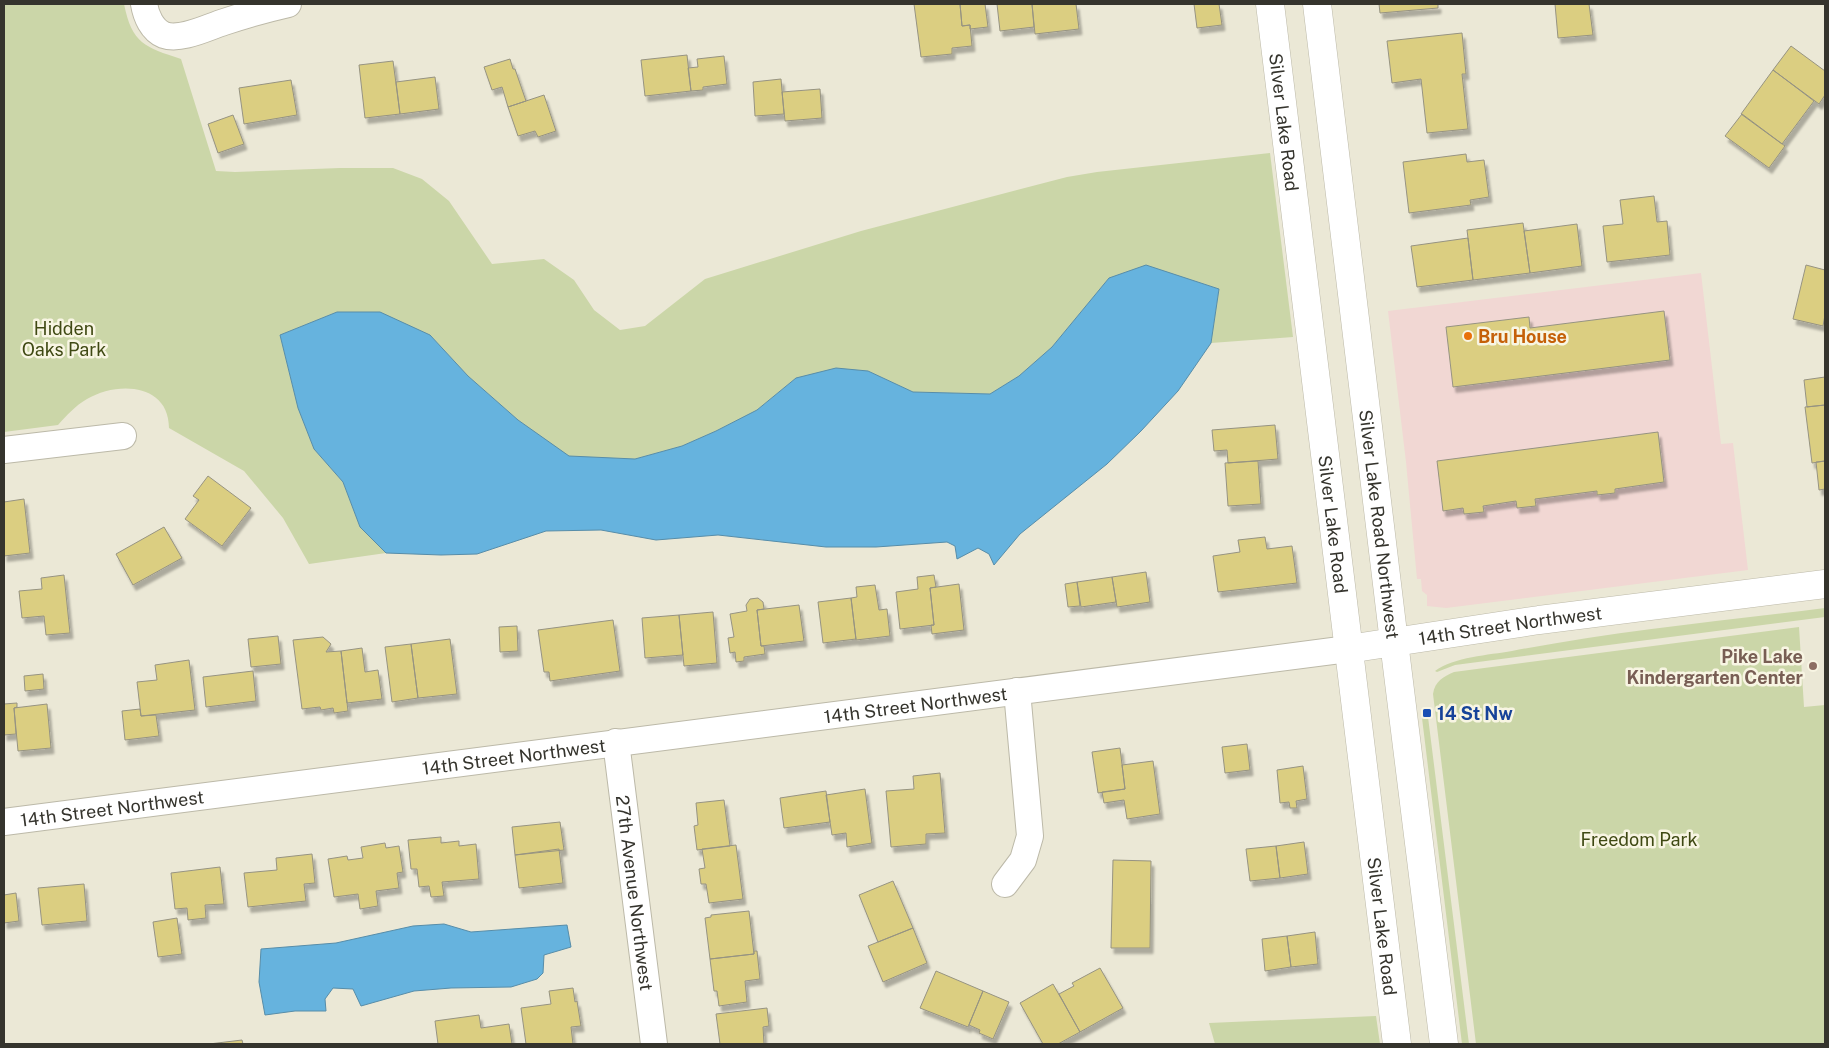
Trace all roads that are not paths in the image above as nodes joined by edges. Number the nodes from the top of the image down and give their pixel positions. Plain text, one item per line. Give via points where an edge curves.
1 (144, 4) edge
2 (288, 4) edge
3 (1270, 4) edge
4 (1317, 4) edge
5 (122, 436) dead end
6 (4, 450) edge
7 (1825, 584) edge
8 (1394, 642) junction
9 (1348, 649) junction
10 (1017, 691) junction
11 (616, 742) junction
12 (4, 822) edge
13 (1005, 884) dead end
14 (654, 1044) edge
15 (1397, 1044) edge
16 (1444, 1044) edge

1 - 2 street via 146,15 154,27 165,35 177,36
3 - 9 main road, Silver Lake Road
4 - 8 main road, Silver Lake Road Northwest
5 - 6 street
7 - 8 main road, 14th Street Northwest
8 - 9 main road, 14th Street Northwest
8 - 16 main road, Silver Lake Road Northwest
9 - 10 street, 14th Street Northwest
9 - 15 main road, Silver Lake Road
10 - 11 street, 14th Street Northwest
10 - 13 street via 1030,836 1023,860
11 - 12 street, 14th Street Northwest
11 - 14 street, 27th Avenue Northwest

